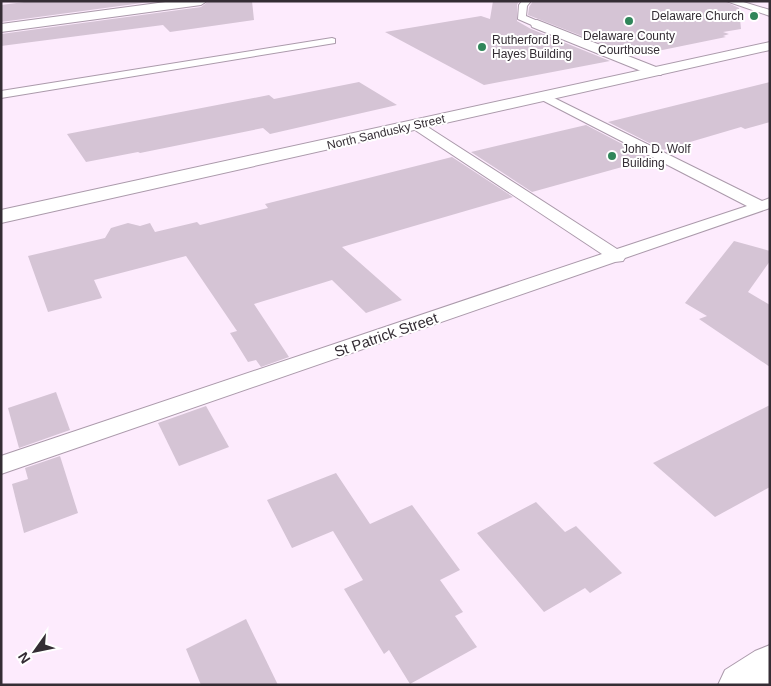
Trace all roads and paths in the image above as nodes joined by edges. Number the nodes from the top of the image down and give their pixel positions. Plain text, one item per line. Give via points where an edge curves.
1 (201, 1) edge
2 (527, 1) edge
3 (730, 1) edge
4 (770, 13) edge
5 (537, 24) joint
6 (1, 28) edge
7 (332, 41) dead end
8 (770, 46) edge
9 (656, 72) junction
10 (1, 95) edge
11 (544, 97) junction
12 (416, 125) junction
13 (766, 205) edge
14 (1, 217) edge
15 (617, 257) junction
16 (1, 465) edge
17 (770, 665) edge
18 (740, 685) edge

1 - 6 street
2 - 5 lane via 521,17
3 - 4 lane
5 - 9 street
7 - 10 lane
8 - 9 street, North Sandusky Street
9 - 11 street, North Sandusky Street
11 - 12 street, North Sandusky Street
11 - 13 lane
12 - 14 street, North Sandusky Street
12 - 15 lane
13 - 15 lane, St Patrick Street
15 - 16 lane, St Patrick Street
17 - 18 street

